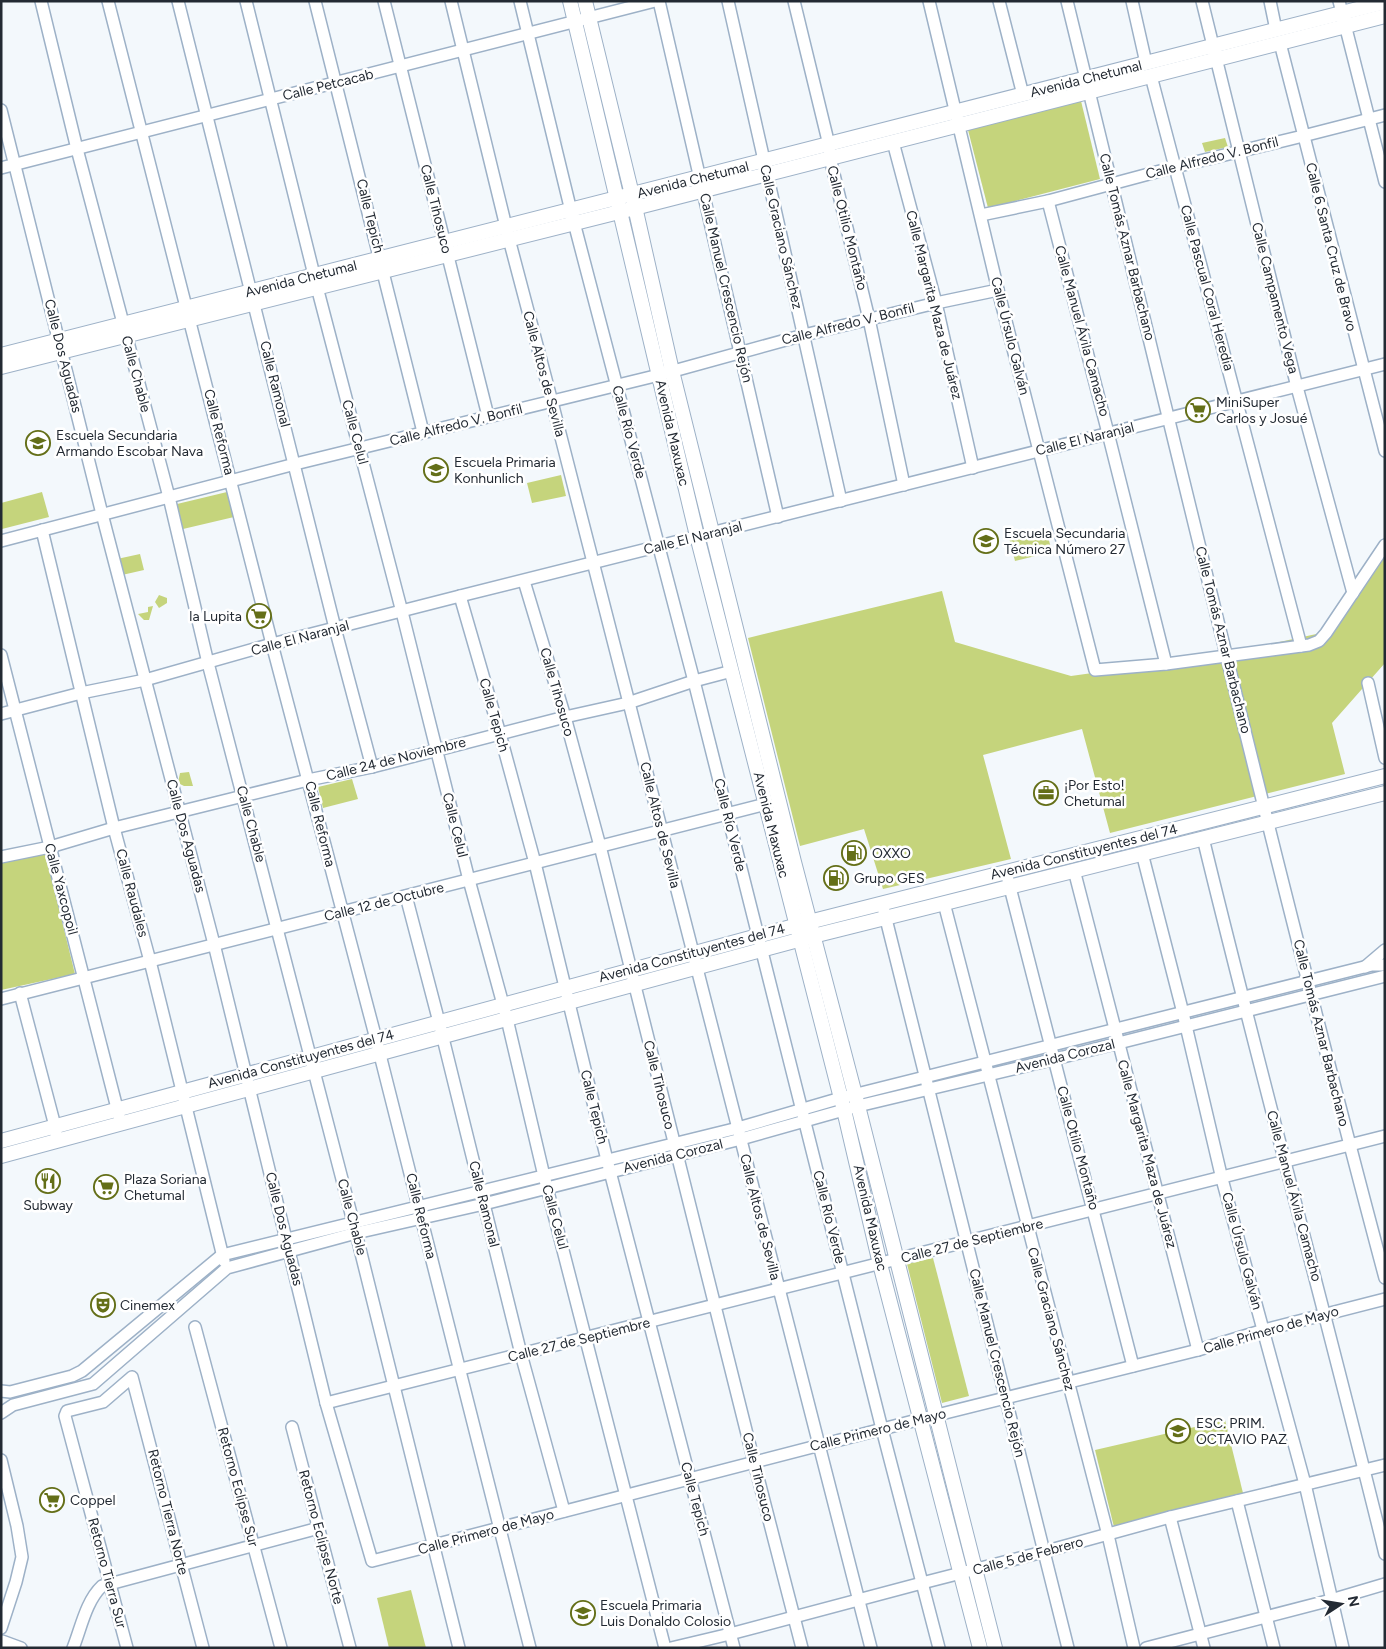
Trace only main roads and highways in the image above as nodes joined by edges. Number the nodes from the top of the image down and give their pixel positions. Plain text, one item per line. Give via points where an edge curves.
1 (570, 1) edge
2 (585, 1) edge
3 (1385, 2) edge
4 (1342, 14) edge
5 (1385, 16) edge
6 (1088, 85) junction
7 (957, 119) junction
8 (829, 151) junction
9 (634, 201) junction
10 (617, 206) junction
11 (60, 346) junction
12 (1, 355) edge
13 (1, 367) edge
14 (665, 373) junction
15 (1385, 776) edge
16 (1385, 792) edge
17 (803, 924) junction
18 (807, 938) junction
19 (850, 1102) junction
20 (1, 1141) edge
21 (1, 1156) edge
22 (980, 1648) edge
23 (995, 1648) edge

1 - 10 main road, Avenida Maxuxac
2 - 9 main road, Avenida Maxuxac
3 - 4 main road, Avenida Chetumal
4 - 5 main road, Avenida Chetumal
4 - 6 main road, Avenida Chetumal via 1278,36
6 - 7 main road, Avenida Chetumal
6 - 7 main road, Avenida Chetumal via 1023,95
7 - 8 main road, Avenida Chetumal
7 - 8 main road, Avenida Chetumal via 893,142
8 - 9 main road, Avenida Chetumal
9 - 10 main road, Avenida Chetumal
9 - 14 main road, Avenida Maxuxac
10 - 11 main road, Avenida Chetumal
10 - 14 main road, Avenida Maxuxac
11 - 12 main road, Avenida Chetumal
11 - 13 main road, Avenida Chetumal
14 - 17 main road, Avenida Maxuxac via 713,533
14 - 17 main road, Avenida Maxuxac via 697,536 766,804
15 - 17 main road, Avenida Constituyentes del 74
16 - 18 main road, Avenida Constituyentes del 74
17 - 18 main road, Avenida Maxuxac
17 - 20 main road, Avenida Constituyentes del 74
18 - 19 main road, Avenida Maxuxac
18 - 21 main road, Avenida Constituyentes del 74
19 - 22 main road, Avenida Maxuxac via 880,1264
19 - 23 main road, Avenida Maxuxac via 897,1260

